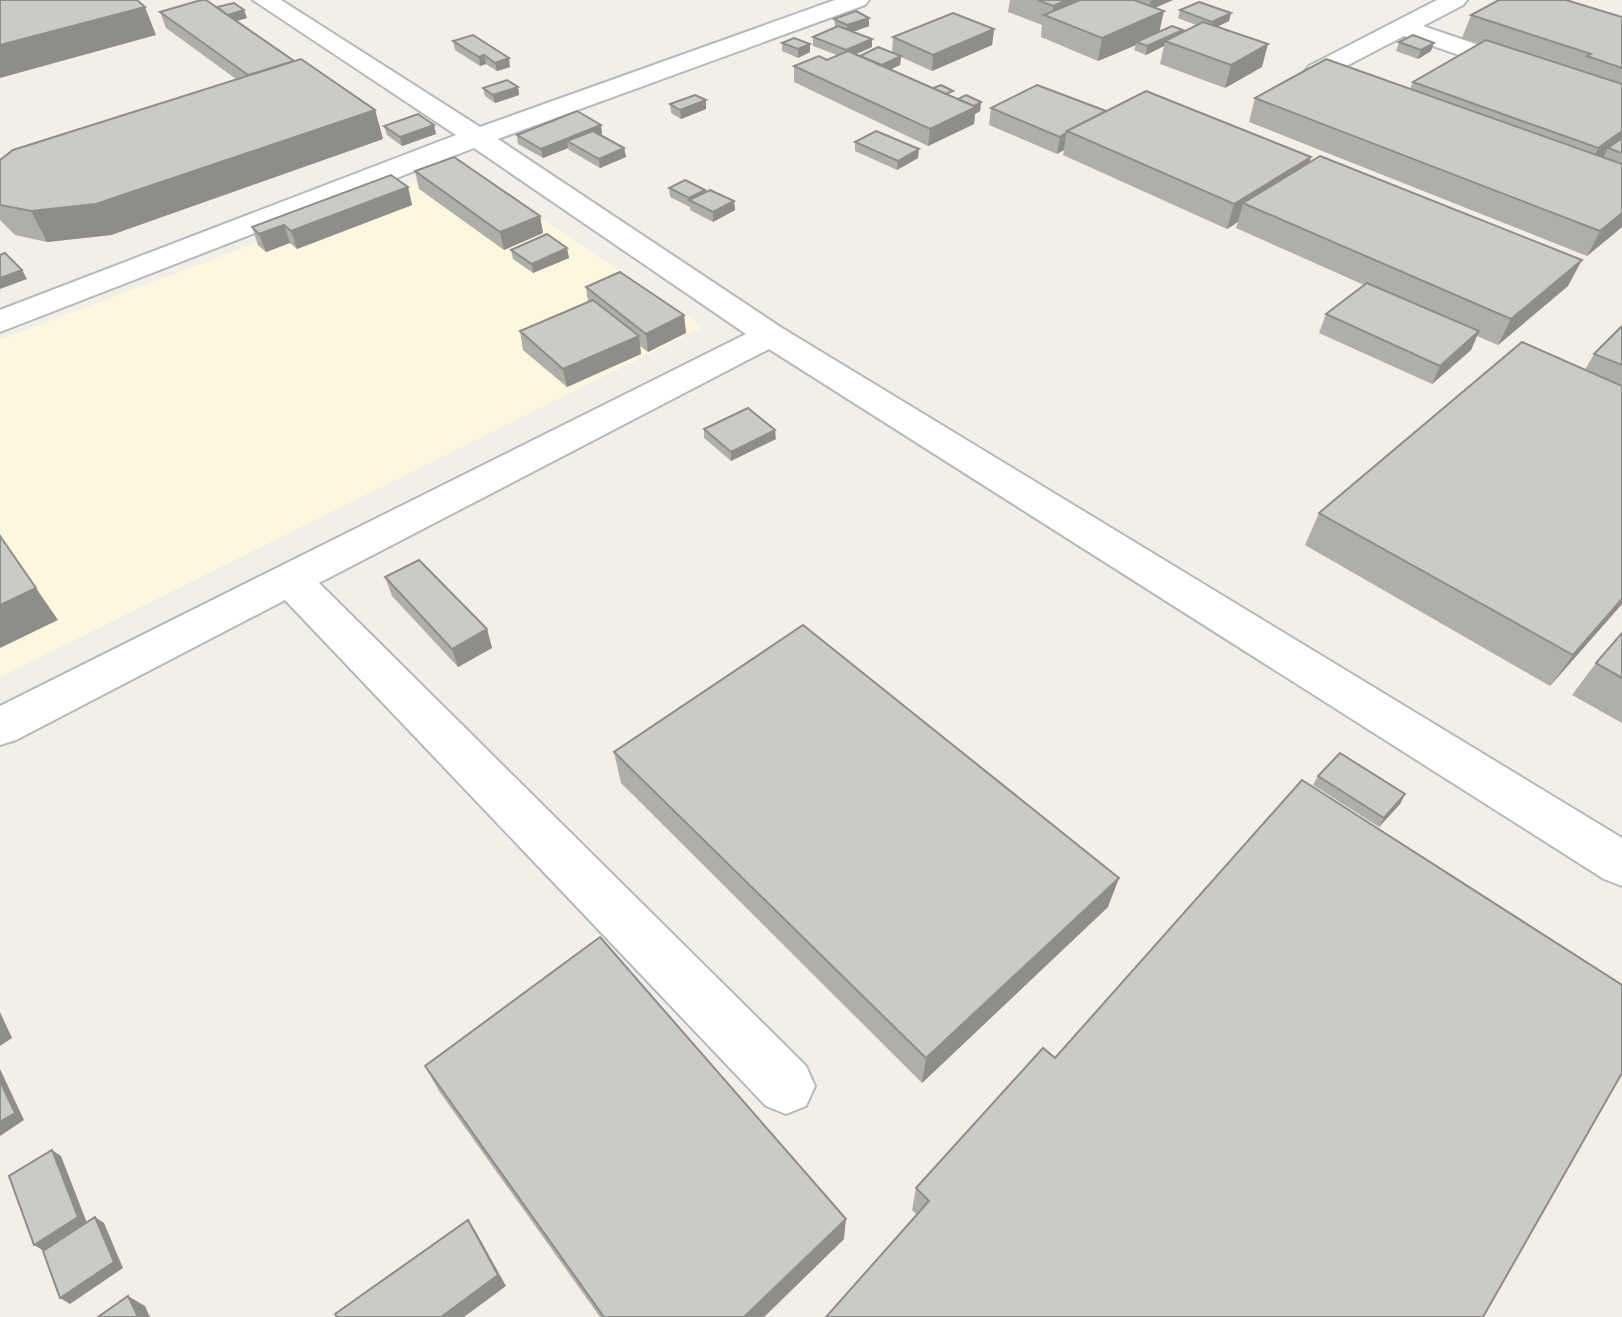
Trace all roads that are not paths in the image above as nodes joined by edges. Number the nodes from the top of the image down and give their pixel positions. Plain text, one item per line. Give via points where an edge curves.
1 (265, 0) edge
2 (857, 0) edge
3 (1455, 0) edge
4 (1401, 27) junction
5 (1318, 71) edge
6 (1622, 103) edge
7 (477, 137) junction
8 (0, 322) edge
9 (770, 335) junction
10 (290, 579) junction
11 (0, 727) edge
12 (1622, 864) edge
13 (786, 1086) dead end

1 - 7 street
2 - 7 street
3 - 4 street
4 - 5 street
4 - 6 street
7 - 8 street
7 - 9 street
9 - 10 street
9 - 12 street
10 - 11 street
10 - 13 street

